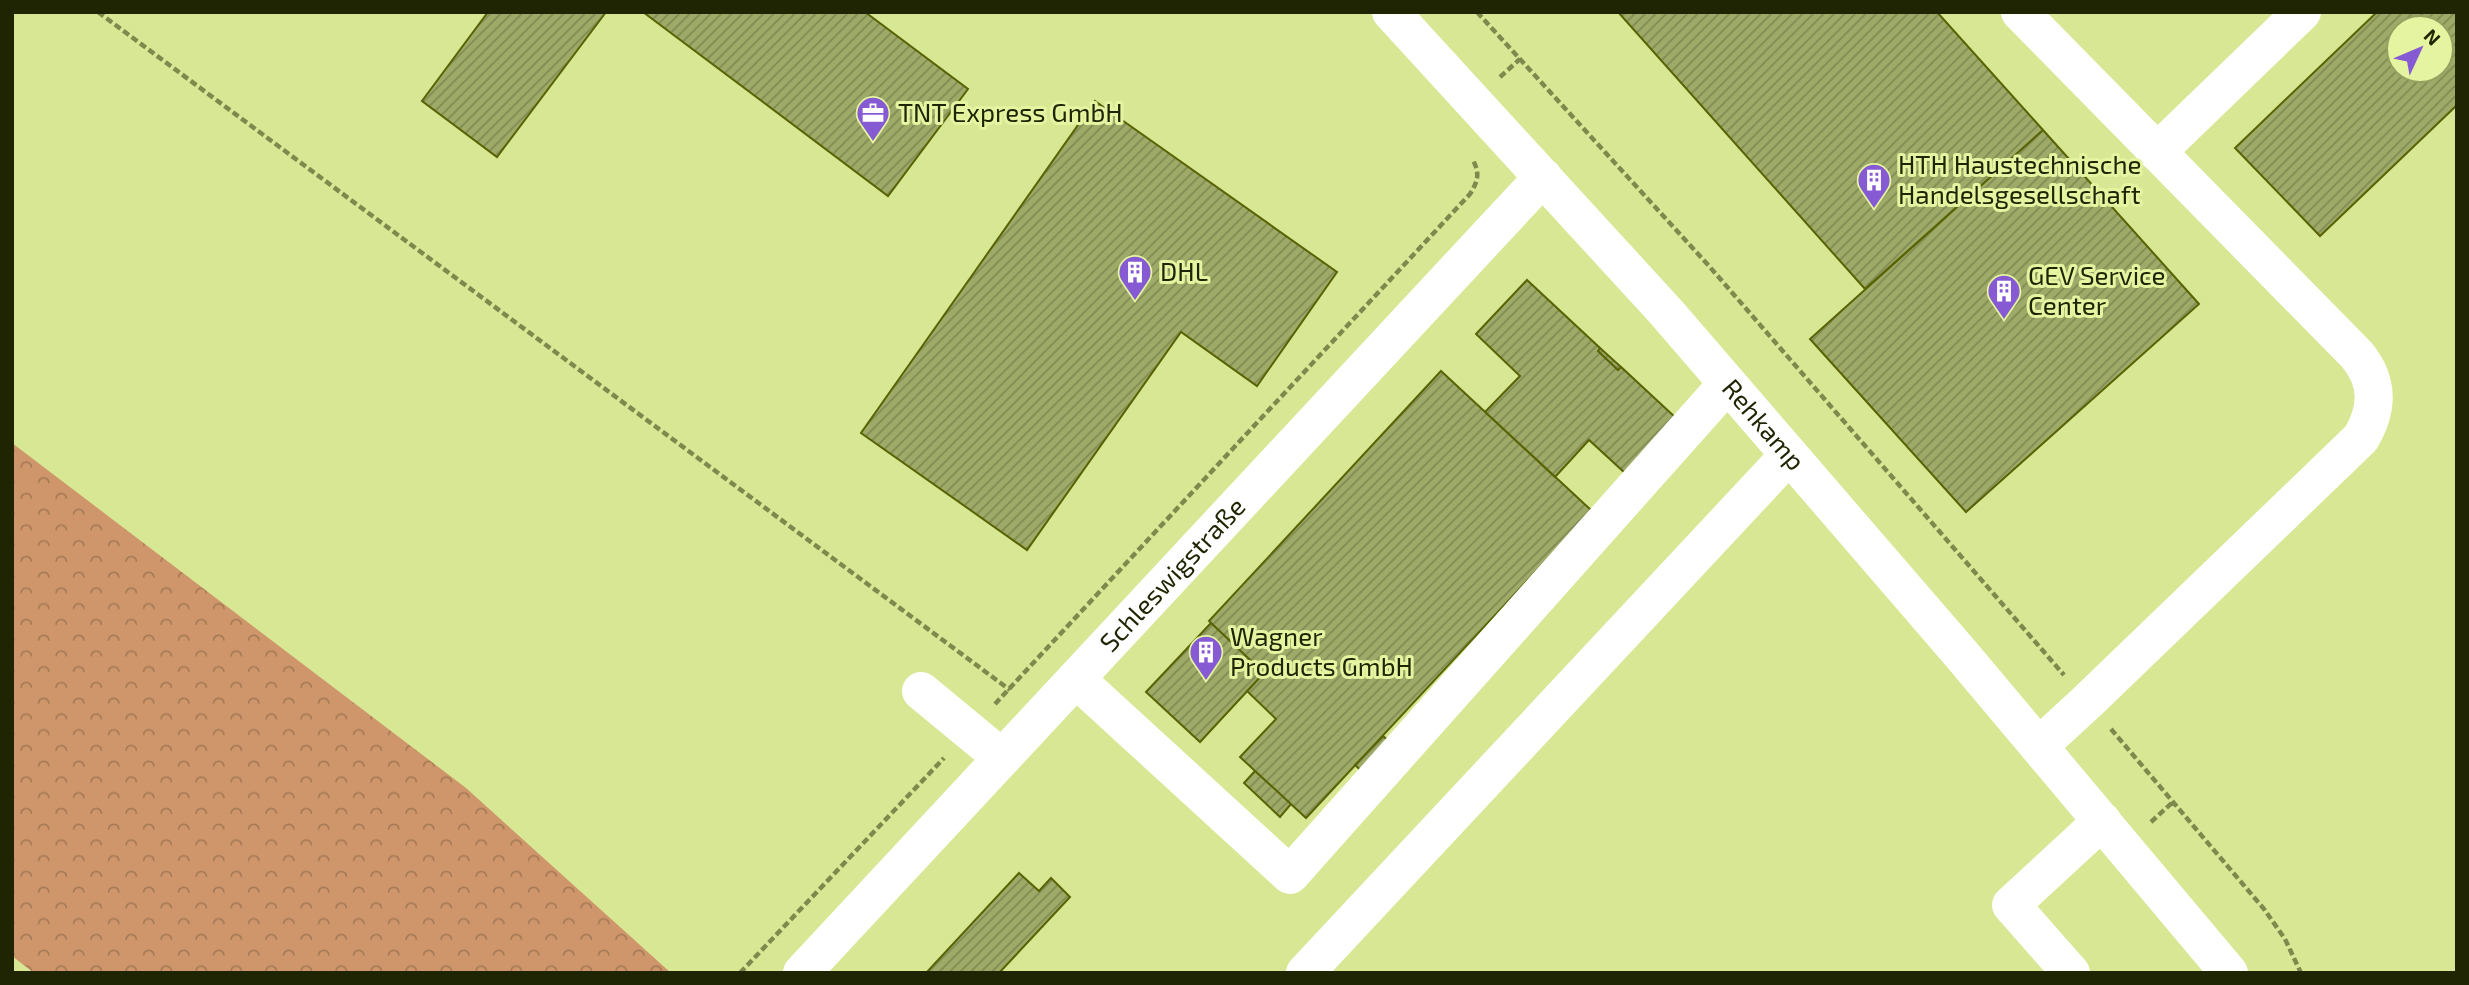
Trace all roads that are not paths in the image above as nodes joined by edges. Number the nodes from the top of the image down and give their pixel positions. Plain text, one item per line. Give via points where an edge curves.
1 (1391, 12) edge
2 (2302, 12) edge
3 (2041, 19) edge
4 (2157, 152) junction
5 (1543, 177) junction
6 (1727, 384) junction
7 (1789, 455) junction
8 (1076, 679) junction
9 (921, 691) dead end
10 (2039, 746) junction
11 (1002, 758) junction
12 (2113, 834) junction
13 (802, 973) edge
14 (1305, 973) edge
15 (2071, 973) edge
16 (2229, 973) edge

1 - 5 street, Rehkamp
2 - 4 street
3 - 4 street
4 - 10 street via 2367,368 2372,381 2372,415 2361,438
5 - 6 street, Rehkamp
5 - 8 street, Schleswigstraße
6 - 7 street, Rehkamp
6 - 8 street via 1290,875
7 - 10 street, Rehkamp
7 - 14 street
8 - 11 street, Schleswigstraße
9 - 11 street
10 - 12 street, Rehkamp
11 - 13 street, Schleswigstraße
12 - 15 street via 2011,905
12 - 16 street, Rehkamp

